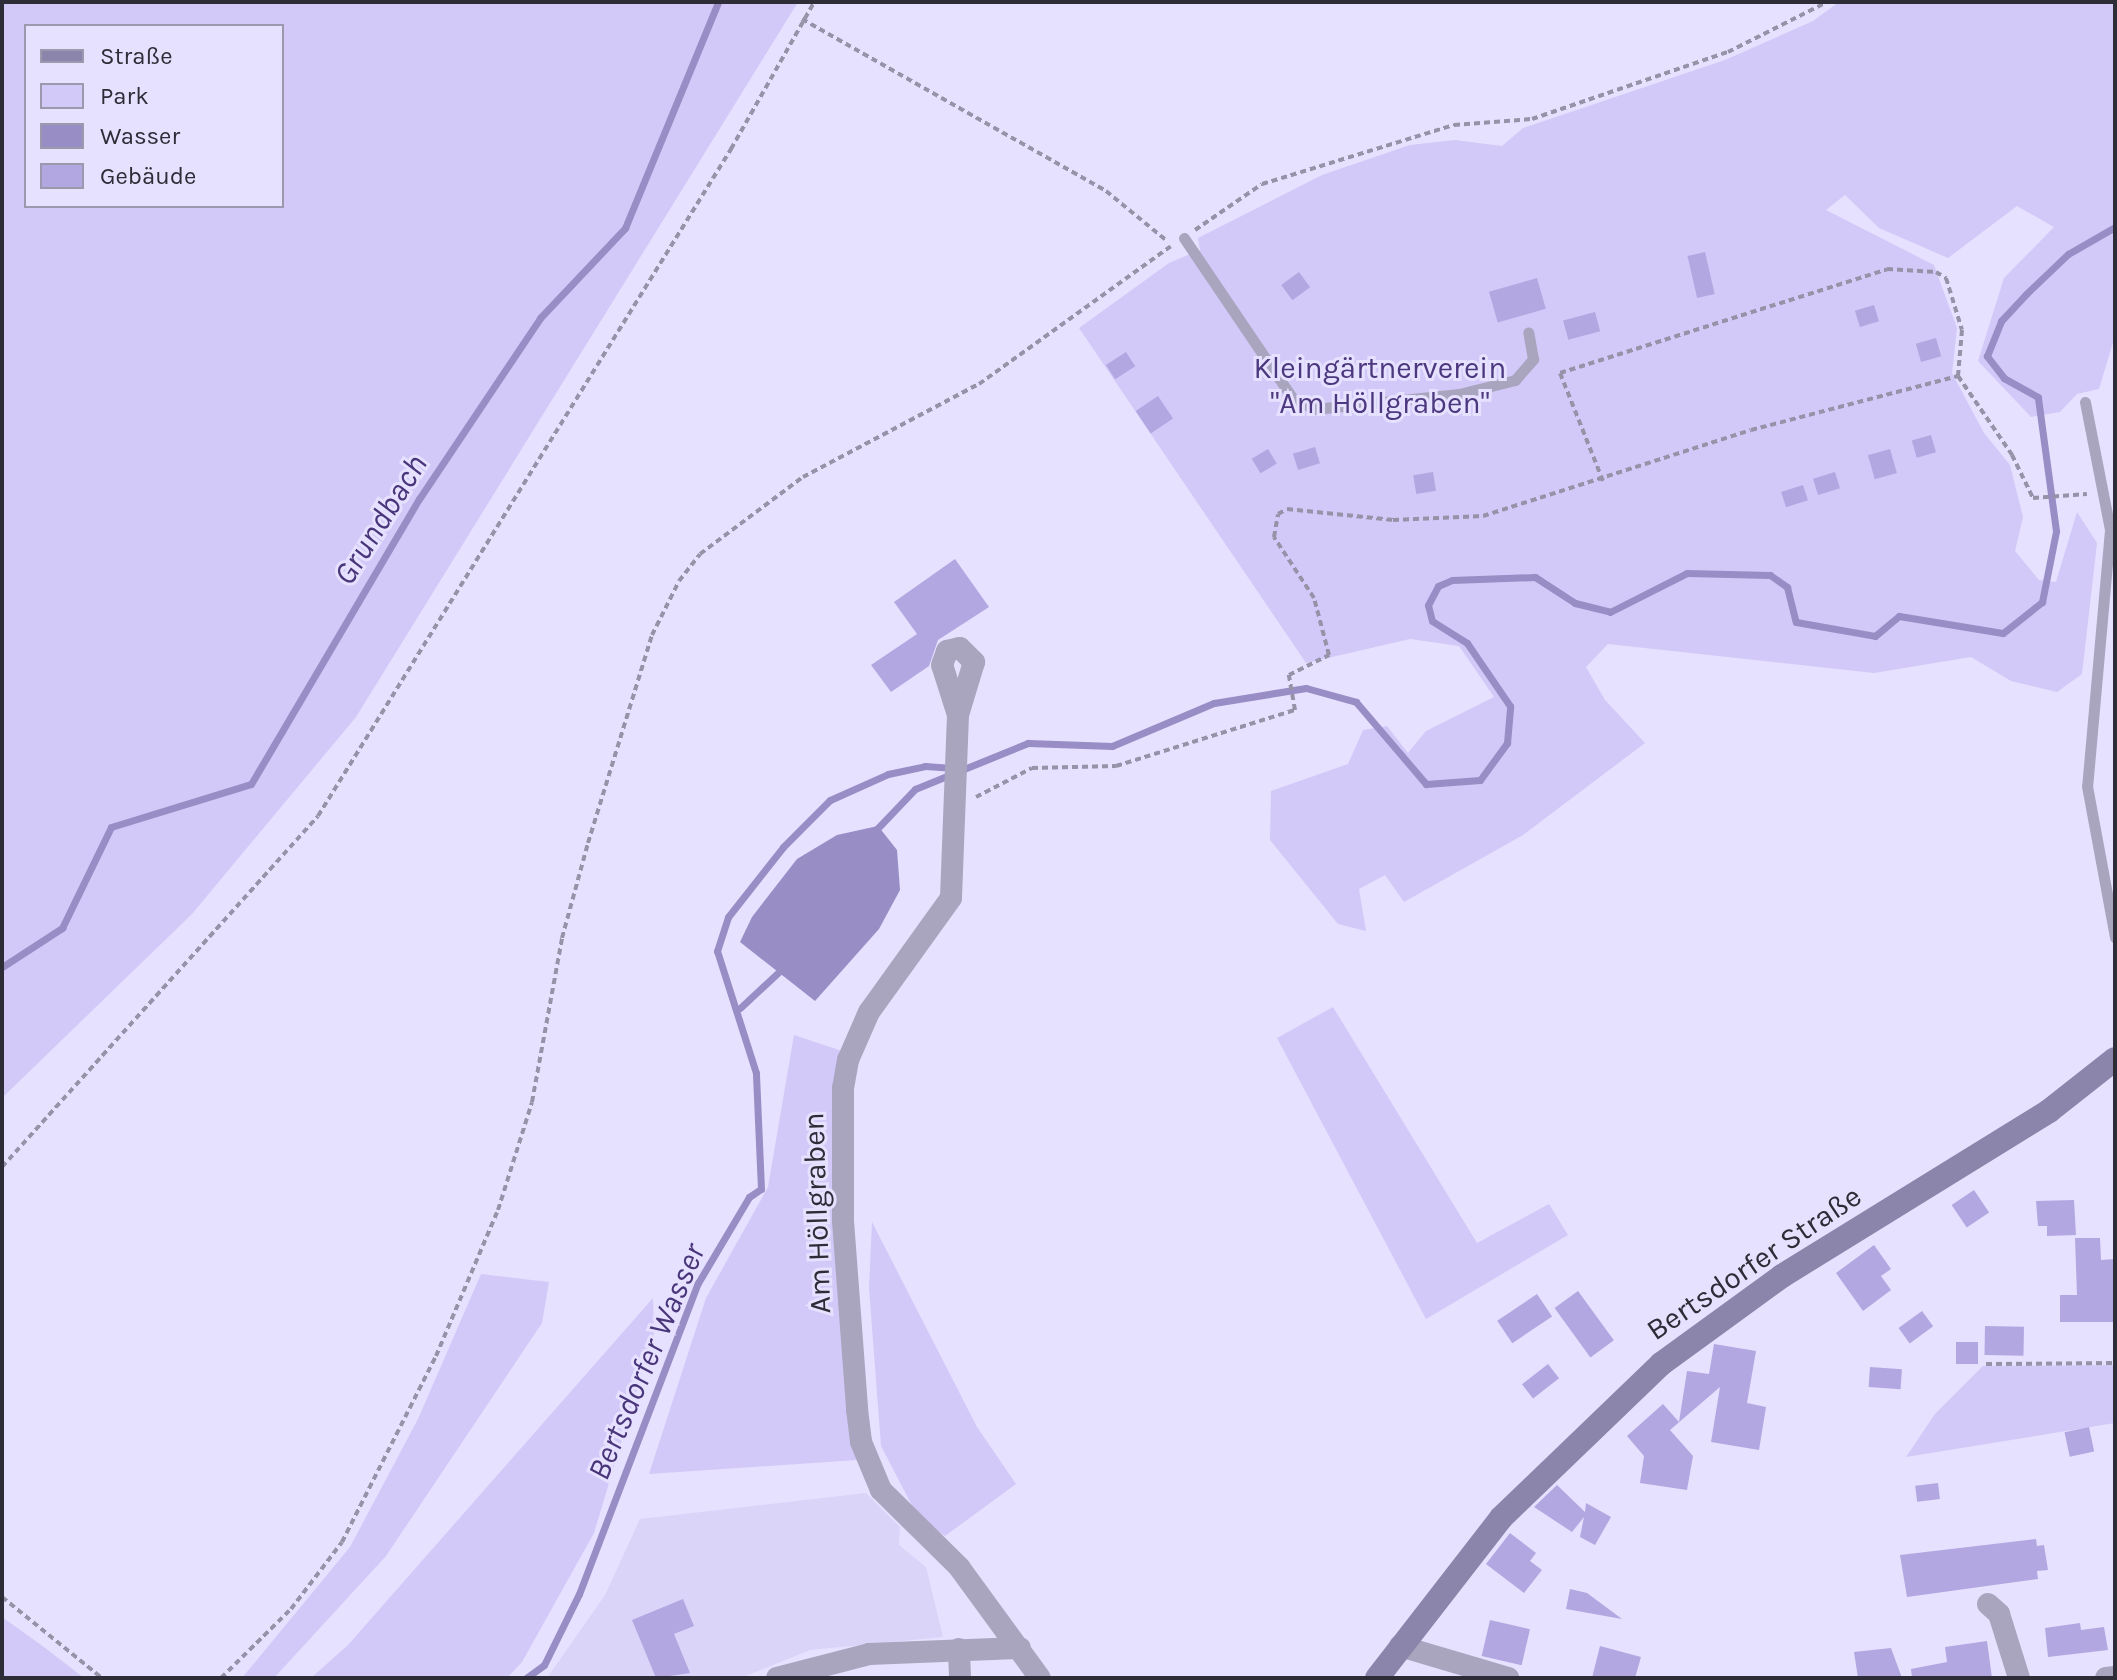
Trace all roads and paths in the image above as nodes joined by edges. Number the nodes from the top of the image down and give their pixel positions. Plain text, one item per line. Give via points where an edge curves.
1 (814, 2) edge
2 (1827, 2) edge
3 (802, 19) junction
4 (1184, 238) junction
5 (1171, 246) junction
6 (1528, 332) dead end
7 (1958, 376) junction
8 (2085, 402) dead end
9 (1603, 481) junction
10 (2101, 492) junction
11 (958, 715) dead end
12 (958, 818) junction
13 (2115, 937) edge
14 (2115, 1059) edge
15 (2, 1167) edge
16 (2115, 1363) edge
17 (1986, 1364) dead end
18 (2, 1597) edge
19 (1988, 1604) dead end
20 (1400, 1646) junction
21 (1020, 1648) junction
22 (959, 1649) junction
23 (780, 1677) edge
24 (2115, 1677) edge
25 (102, 1678) edge
26 (221, 1678) edge
27 (960, 1678) edge
28 (1040, 1678) edge
29 (1377, 1678) edge
30 (1508, 1678) edge
31 (2019, 1678) edge
32 (2106, 1678) edge

1 - 3 path
2 - 4 path via 1728,52 1532,119 1454,125 1262,184
3 - 5 path via 1106,191
3 - 15 path via 731,149 318,816
4 - 5 path
4 - 6 lane via 1293,399 1315,409 1459,394 1515,380 1533,359
5 - 26 path via 979,384 803,477 700,554 679,581 652,635 588,843 562,938 532,1102 492,1225 436,1356 342,1542 291,1609
7 - 9 path via 1751,430
7 - 9 path via 1962,330 1946,278 1936,272 1887,269 1560,373
7 - 10 path via 2012,455 2033,498
8 - 10 lane
9 - 12 path via 1483,516 1393,520 1287,509 1278,514 1274,537 1314,598 1329,655 1289,675 1295,710 1116,766 1032,768 982,791
10 - 13 lane via 2110,530 2087,786
11 - 12 street, Am Höllgraben
12 - 21 street, Am Höllgraben via 951,898 869,1012 848,1060 843,1221 857,1409 861,1442 881,1490 959,1567
14 - 20 main road, Bertsdorfer Straße via 2049,1111 1782,1276 1661,1364 1522,1496
16 - 17 path
18 - 25 path
19 - 31 street via 1999,1614
20 - 29 main road, Bertsdorfer Straße
20 - 30 street
21 - 22 street
21 - 28 street, Am Höllgraben
22 - 23 street via 869,1654
22 - 27 street
24 - 32 street

